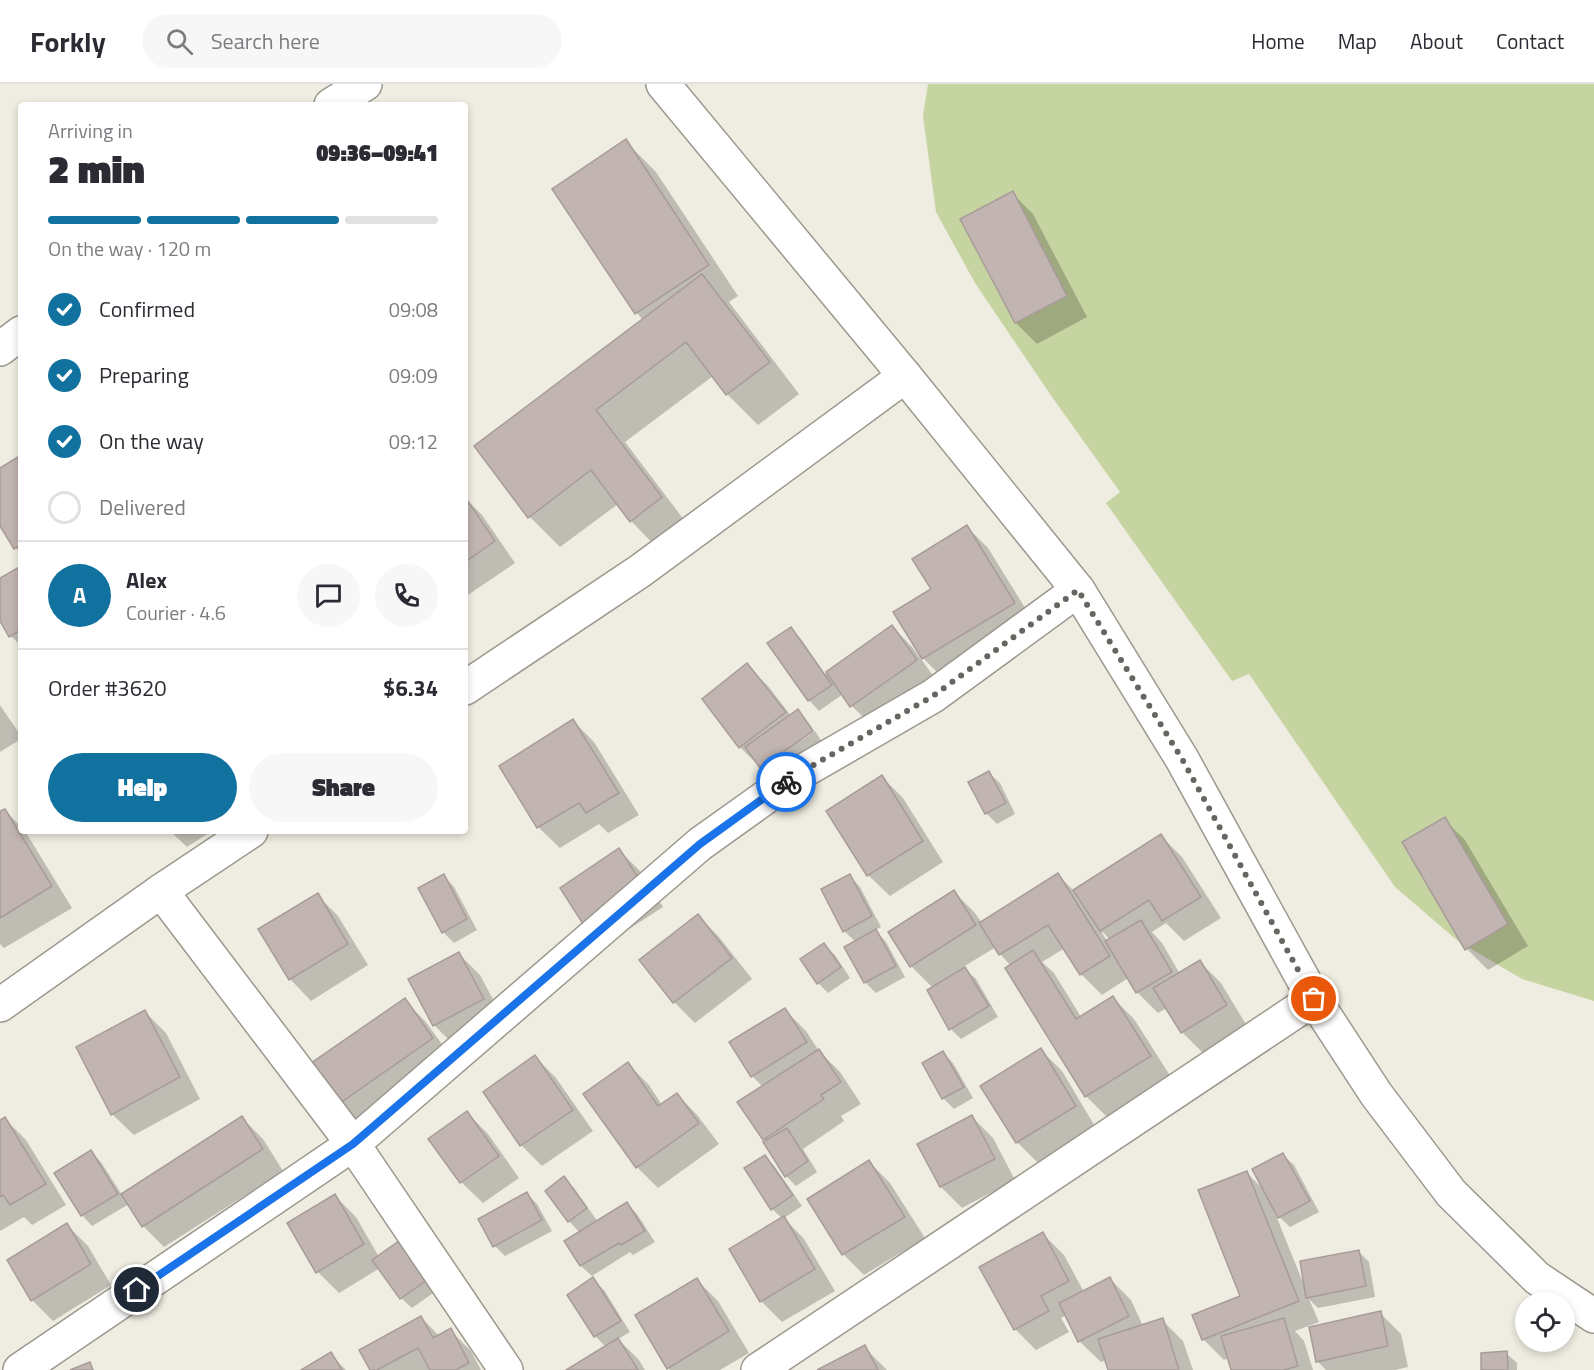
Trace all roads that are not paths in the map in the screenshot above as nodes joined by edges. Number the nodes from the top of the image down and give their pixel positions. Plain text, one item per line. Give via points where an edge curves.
1 (365, 84) edge
2 (663, 84) edge
3 (336, 102) edge
4 (18, 335) edge
5 (0, 349) edge
6 (905, 376) junction
7 (1078, 590) junction
8 (468, 686) edge
9 (246, 834) edge
10 (161, 891) junction
11 (1314, 999) junction
12 (0, 1005) edge
13 (353, 1144) junction
14 (1594, 1316) edge
15 (20, 1370) edge
16 (506, 1370) edge
17 (758, 1370) edge

1 - 3 street
2 - 6 street
4 - 5 street
6 - 7 street
6 - 8 street via 640,571
7 - 11 street via 1182,759
7 - 13 street via 933,696 798,774 700,844
9 - 10 street
10 - 12 street
10 - 13 street
11 - 14 street via 1376,1094 1450,1193 1537,1278
11 - 17 street
13 - 15 street
13 - 16 street

